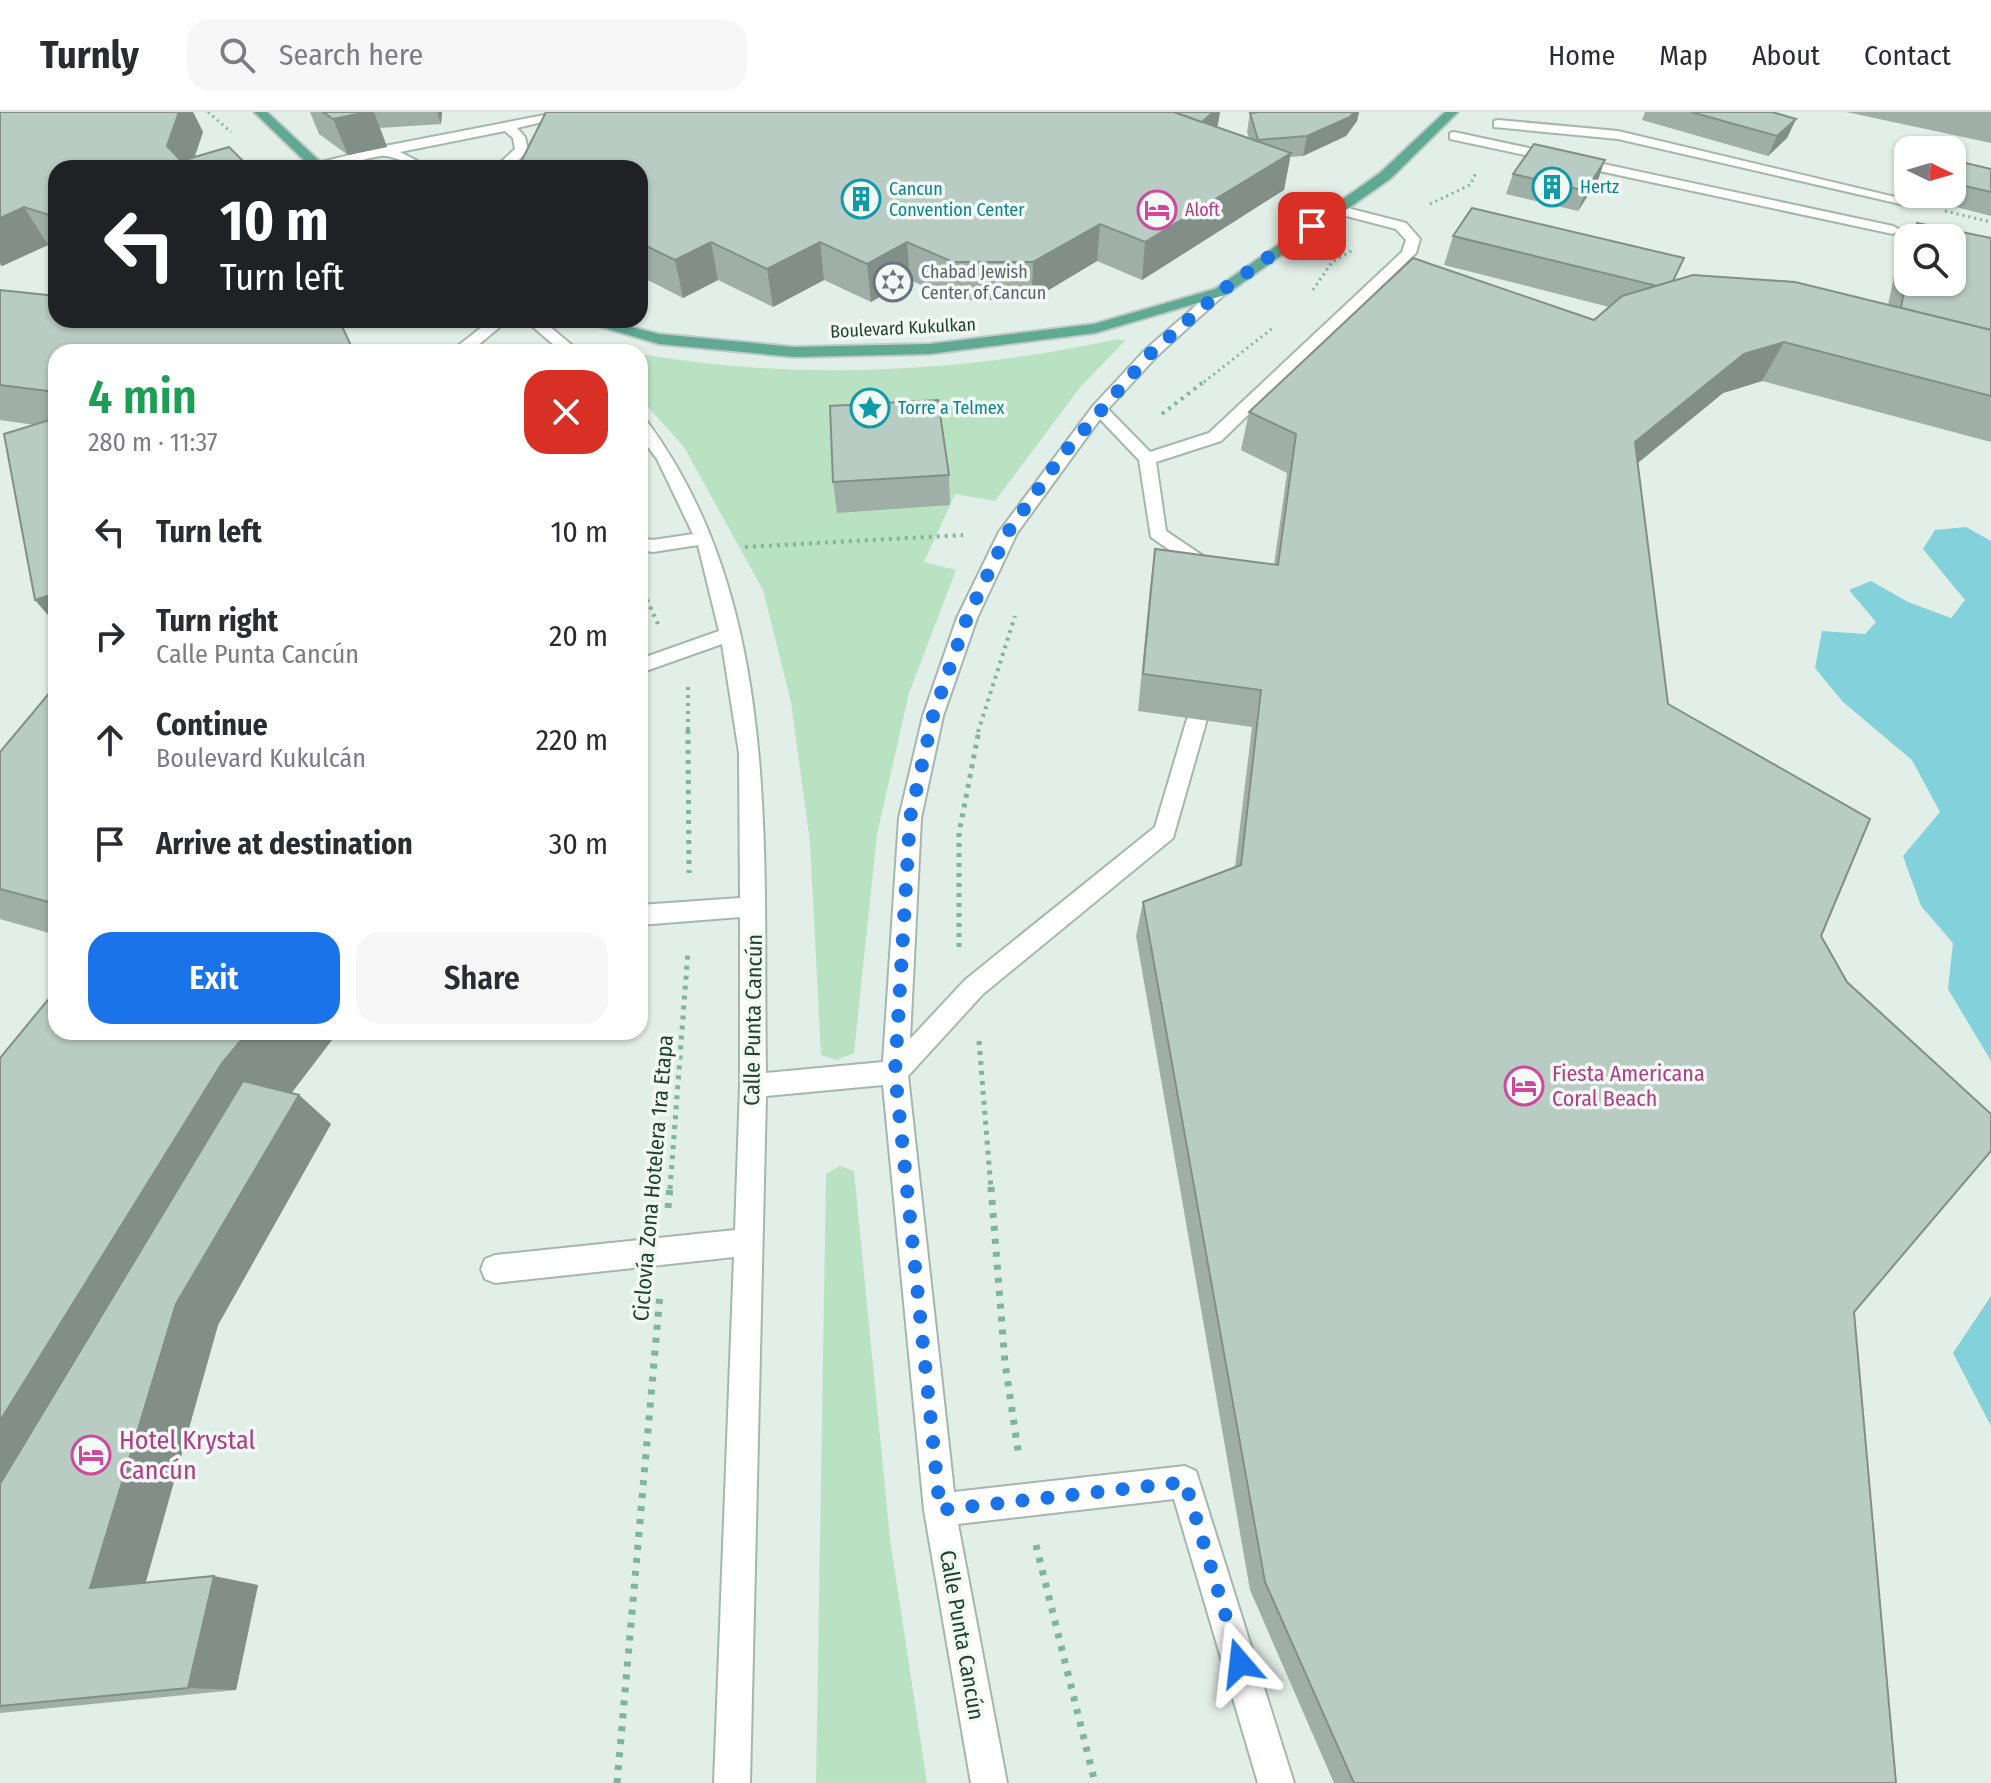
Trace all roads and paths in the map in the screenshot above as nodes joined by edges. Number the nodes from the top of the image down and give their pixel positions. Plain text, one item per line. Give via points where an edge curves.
1 (260, 112) edge
2 (578, 112) edge
3 (1452, 112) edge
4 (1517, 112) edge
5 (1595, 120) dead end
6 (1498, 124) junction
7 (506, 125) junction
8 (1618, 135) junction
9 (1454, 136) junction
10 (1424, 140) junction
11 (385, 150) junction
12 (311, 160) edge
13 (346, 160) edge
14 (407, 160) edge
15 (511, 160) edge
16 (1894, 199) edge
17 (1934, 208) edge
18 (1336, 209) junction
19 (1991, 222) edge
20 (1893, 230) dead end
21 (1220, 292) junction
22 (491, 328) edge
23 (543, 328) edge
24 (617, 328) edge
25 (472, 344) edge
26 (562, 344) edge
27 (1099, 409) junction
28 (648, 436) edge
29 (1147, 459) junction
30 (1008, 532) junction
31 (706, 544) junction
32 (648, 545) edge
33 (1221, 588) edge
34 (648, 602) edge
35 (730, 634) junction
36 (673, 656) junction
37 (648, 664) edge
38 (1197, 719) edge
39 (753, 906) junction
40 (689, 912) junction
41 (648, 915) edge
42 (895, 1072) junction
43 (753, 1086) junction
44 (747, 1242) junction
45 (664, 1251) junction
46 (495, 1269) dead end
47 (940, 1510) junction
48 (617, 1783) edge
49 (732, 1783) edge
50 (989, 1783) edge
51 (1276, 1783) edge

1 - 12 main road
2 - 7 street
3 - 10 main road, Boulevard Kukulkan
4 - 6 street
5 - 8 street
6 - 8 street
6 - 9 street
7 - 11 street
7 - 15 street via 519,137 522,150
8 - 16 street
9 - 10 street
9 - 20 street
10 - 18 main road, Boulevard Kukulkan via 1385,176
11 - 13 street
11 - 14 street
17 - 19 path
18 - 21 main road, Boulevard Kukulkan
18 - 29 street via 1401,226 1413,239 1409,253 1215,437
21 - 24 main road, Boulevard Kukulkan via 1095,328 1013,341 861,353 690,343
21 - 27 street, Calle Punta Cancún via 1151,353
22 - 25 street
23 - 26 street
27 - 29 street
27 - 30 street, Calle Punta Cancún
28 - 31 street, Calle Punta Cancún via 671,470
29 - 33 street via 1157,533 1222,578
30 - 31 path
30 - 42 street, Calle Punta Cancún via 952,660 910,818
31 - 32 street
31 - 35 street, Calle Punta Cancún
34 - 36 path, Ciclovía Zona Hotelera 1ra Etapa
35 - 36 street
35 - 39 street, Calle Punta Cancún via 750,753
36 - 37 street
36 - 40 path, Ciclovía Zona Hotelera 1ra Etapa via 689,690
38 - 42 street via 1165,832 974,987
39 - 40 street
39 - 43 street, Calle Punta Cancún
40 - 41 street
40 - 45 path, Ciclovía Zona Hotelera 1ra Etapa
42 - 43 street
42 - 47 street, Calle Punta Cancún
43 - 44 street, Calle Punta Cancún
44 - 45 street
44 - 49 street, Calle Punta Cancún
45 - 46 street
45 - 48 path, Ciclovía Zona Hotelera 1ra Etapa
47 - 50 street, Calle Punta Cancún
47 - 51 street via 1185,1482

